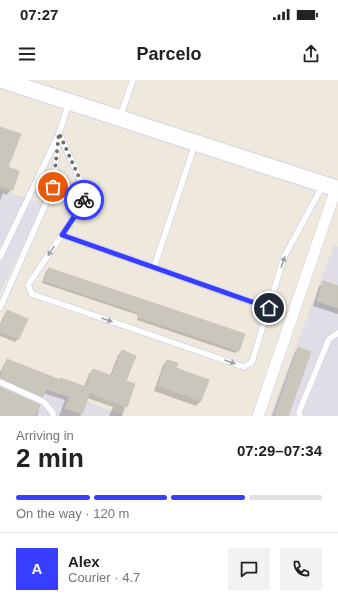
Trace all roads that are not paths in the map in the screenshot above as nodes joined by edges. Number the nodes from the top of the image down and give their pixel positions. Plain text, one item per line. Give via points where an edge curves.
1 (2, 80) edge
2 (133, 80) edge
3 (69, 103) junction
4 (120, 119) junction
5 (59, 133) junction
6 (196, 144) junction
7 (334, 186) edge
8 (62, 235) junction
9 (0, 257) edge
10 (154, 268) junction
11 (0, 308) edge
12 (269, 308) junction
13 (338, 333) edge
14 (0, 382) edge
15 (53, 416) edge
16 (258, 416) edge
17 (300, 416) edge

1 - 3 main road
2 - 4 lane
3 - 4 main road
3 - 5 lane
4 - 6 main road
5 - 8 lane via 86,193 82,205
5 - 9 lane
5 - 11 lane via 53,187
6 - 7 main road
6 - 10 lane
12 -> 7 lane via 284,257
7 - 16 street
8 - 10 lane
8 -> 12 lane via 28,285 32,294 244,367 252,362
10 - 12 lane
13 - 17 lane via 329,339 298,412
14 - 15 lane via 44,402

